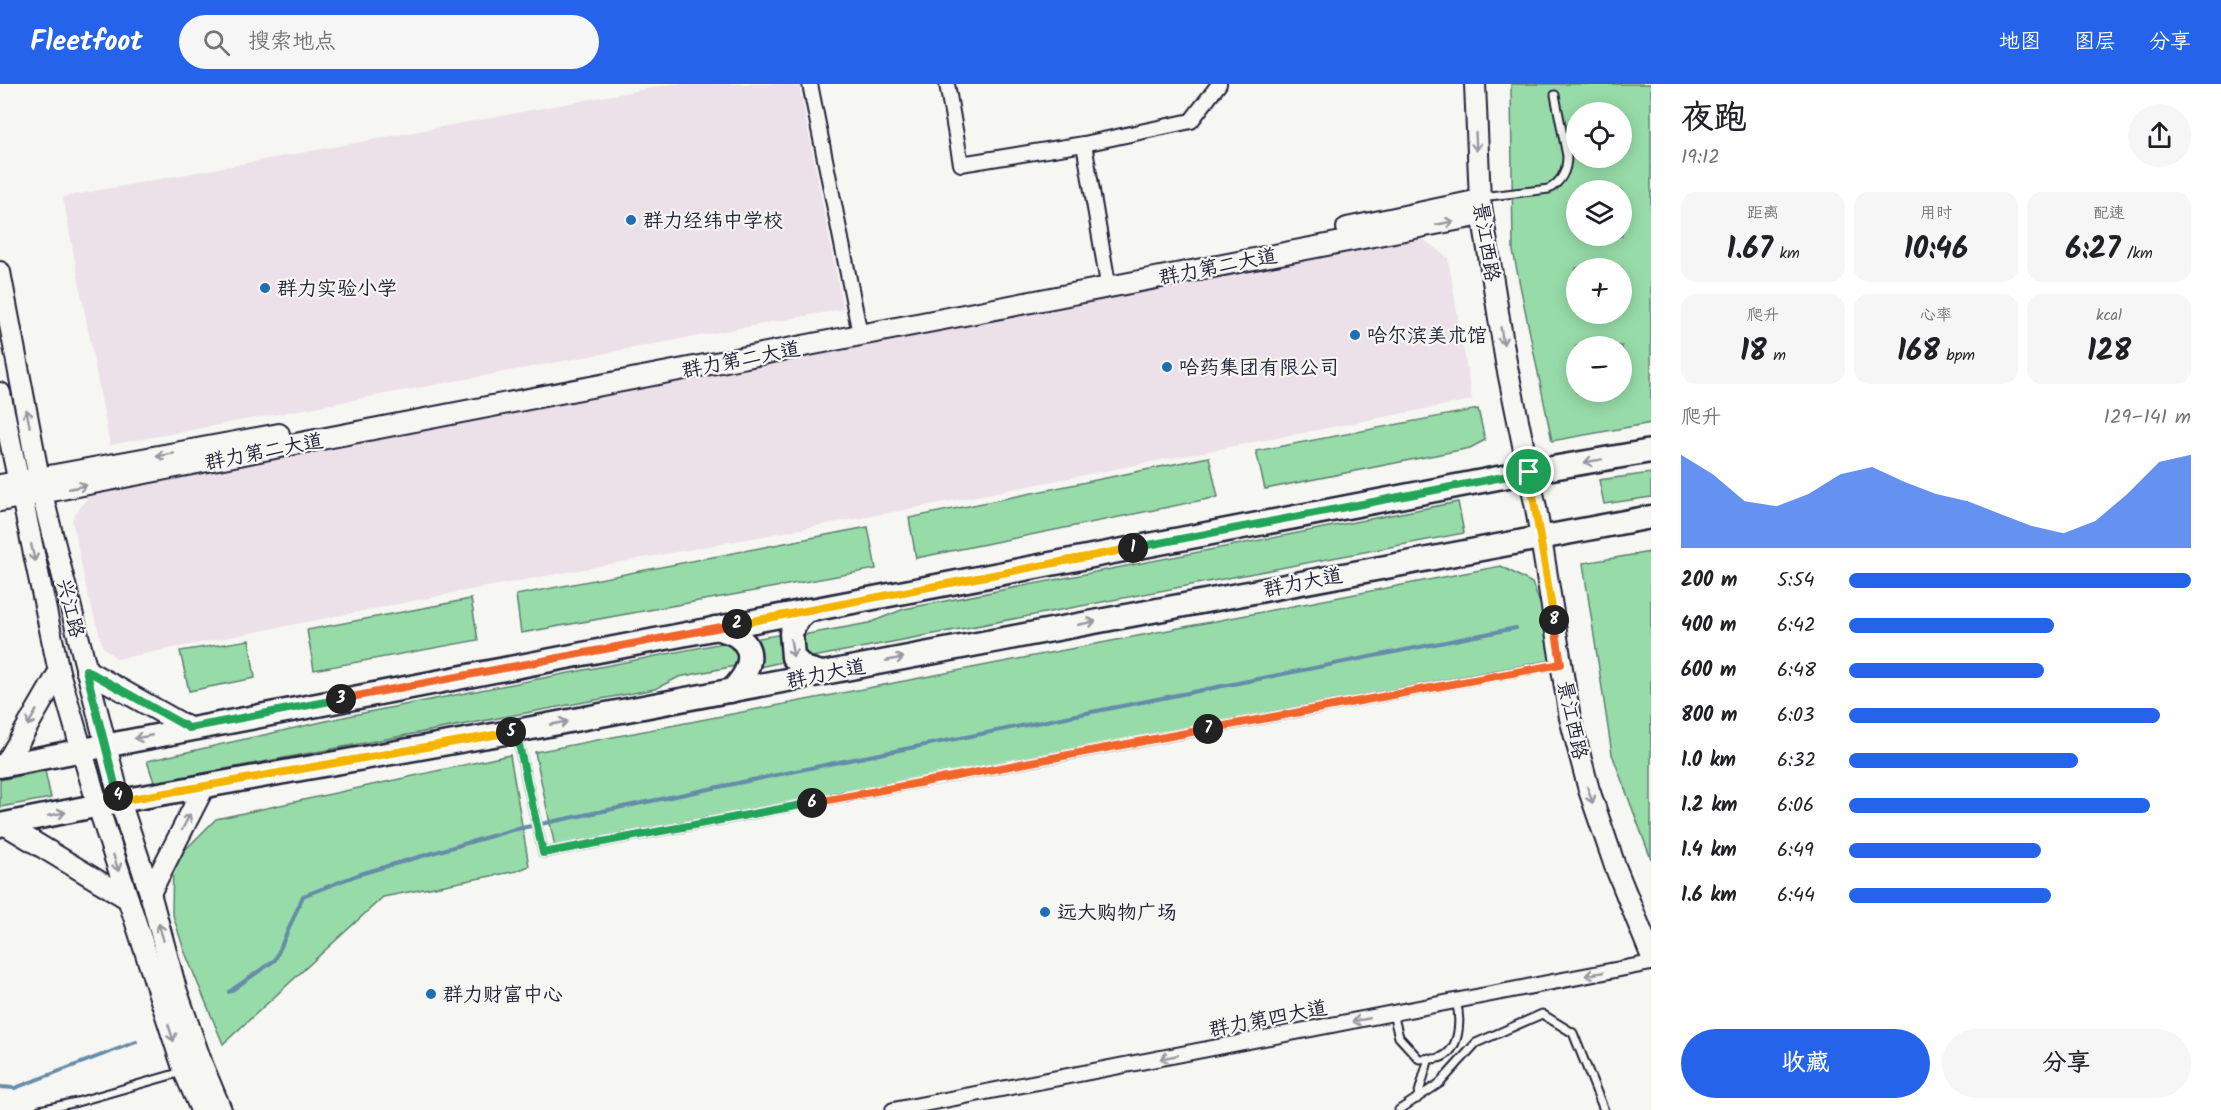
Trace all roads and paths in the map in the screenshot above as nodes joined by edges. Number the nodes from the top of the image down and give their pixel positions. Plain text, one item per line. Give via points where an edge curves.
1 (810, 84) edge
2 (947, 84) edge
3 (1219, 84) edge
4 (1475, 84) edge
5 (1555, 95) dead end
6 (1084, 144) junction
7 (1480, 204) junction
8 (0, 272) edge
9 (1107, 278) junction
10 (859, 329) junction
11 (0, 393) edge
12 (1651, 451) edge
13 (1529, 472) junction
14 (41, 486) junction
15 (13, 487) edge
16 (0, 501) edge
17 (1651, 517) edge
18 (1540, 537) junction
19 (808, 610) junction
20 (715, 628) junction
21 (1561, 664) junction
22 (86, 670) junction
23 (59, 672) junction
24 (823, 673) junction
25 (731, 691) junction
26 (189, 728) junction
27 (516, 731) junction
28 (105, 744) junction
29 (80, 750) junction
30 (2, 765) edge
31 (204, 788) junction
32 (120, 801) junction
33 (98, 806) junction
34 (2, 825) edge
35 (150, 893) junction
36 (128, 898) junction
37 (1651, 955) edge
38 (1651, 963) edge
39 (167, 991) junction
40 (1456, 1001) junction
41 (1393, 1014) junction
42 (1429, 1058) junction
43 (193, 1068) junction
44 (1417, 1100) junction
45 (40, 1110) edge
46 (201, 1110) edge
47 (221, 1110) edge
48 (892, 1110) edge
49 (1399, 1110) edge
50 (1604, 1110) edge

1 - 10 street
2 - 6 street via 961,164
3 - 6 street via 1191,121
4 -> 7 main road, 景江西路
5 - 7 lane via 1567,156 1567,166 1558,184
6 - 9 street
7 - 9 main road, 群力第二大道
7 -> 13 main road, 景江西路
14 -> 7 main road, 群力第二大道
14 -> 8 main road, 兴江路
9 - 10 main road, 群力第二大道
10 -> 14 main road, 群力第二大道
11 - 15 main road, 兴江路
12 -> 13 main road
13 - 18 main road, 景江西路
13 - 19 main road
14 - 15 main road, 群力第二大道
14 - 22 main road, 兴江路
15 - 16 main road, 群力第二大道
15 -> 23 main road, 兴江路
17 - 18 main road, 群力大道
18 - 21 main road, 景江西路
24 -> 18 main road, 群力大道
19 - 20 main road
19 -> 24 main road via 793,626 793,657 804,668
20 - 25 main road via 738,636 747,648 749,666
20 - 26 main road
21 - 27 lane via 543,853
21 -> 37 main road, 景江西路 via 1588,790
22 - 26 main road
22 - 28 main road, 兴江路
23 - 29 main road, 兴江路
23 -> 30 main road
24 - 25 main road, 群力大道
27 -> 25 main road, 群力大道
26 -> 28 main road
27 - 31 main road, 群力大道
28 - 29 main road
28 - 32 main road, 兴江路
29 - 30 main road
29 - 33 main road, 兴江路
31 - 32 main road, 群力大道
35 -> 31 main road
32 - 33 main road, 群力大道
32 - 35 main road, 兴江路
34 -> 33 main road, 群力大道
33 -> 36 main road, 兴江路
34 - 36 main road
39 -> 35 main road, 兴江路
36 - 39 main road, 兴江路
38 -> 40 street, 群力第四大道
39 - 43 main road, 兴江路
40 - 41 street, 群力第四大道
40 - 42 lane via 1460,1018 1452,1047 1439,1058
41 - 42 lane via 1399,1037 1406,1046 1419,1059
41 -> 48 street, 群力第四大道
42 - 44 lane
43 - 45 lane
43 - 46 main road, 兴江路
43 - 47 main road, 兴江路
44 - 49 lane
44 - 50 lane via 1440,1083 1476,1043 1542,1014 1573,1033

